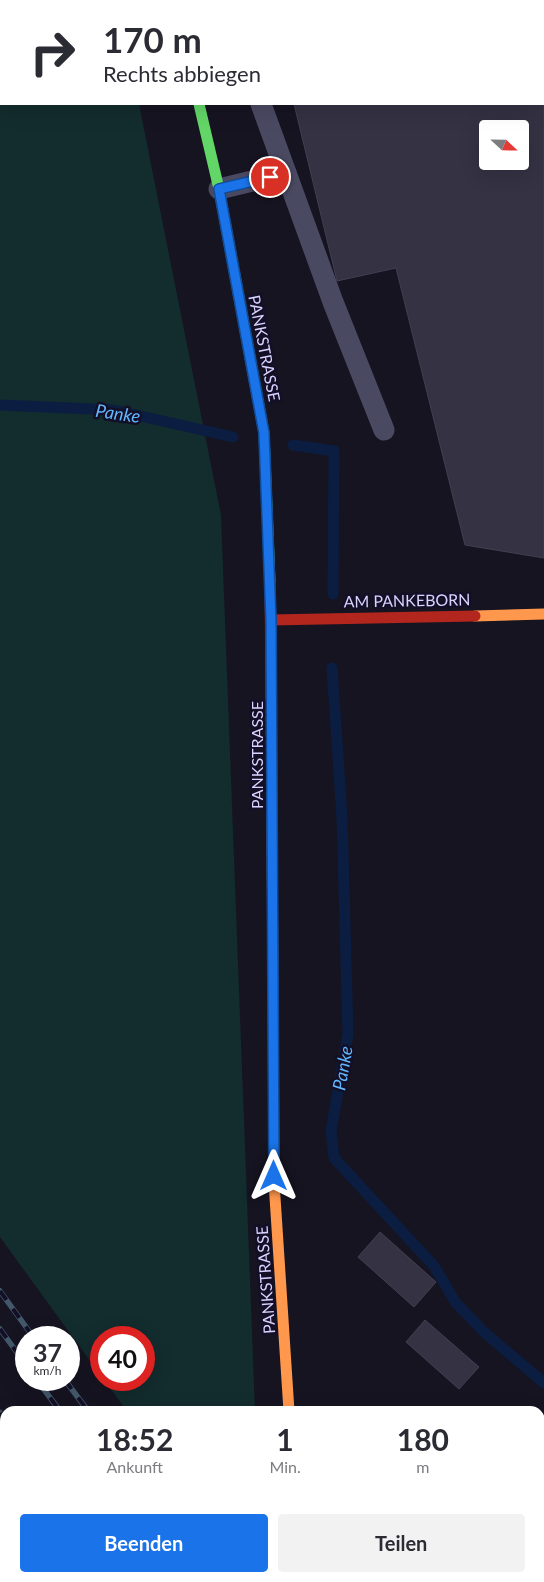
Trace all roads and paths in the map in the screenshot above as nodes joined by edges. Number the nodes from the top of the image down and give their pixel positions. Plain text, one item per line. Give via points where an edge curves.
1 (199, 105) edge
2 (261, 105) edge
3 (286, 173) junction
4 (219, 189) junction
5 (384, 430) dead end
6 (544, 614) edge
7 (271, 620) junction
8 (289, 1406) edge

1 - 4 street, PANKSTRASSE
2 - 3 lane
3 - 4 lane
3 - 5 lane
4 - 7 street, PANKSTRASSE via 264,433
6 - 7 street, AM PANKEBORN
7 - 8 street, PANKSTRASSE via 274,1176

